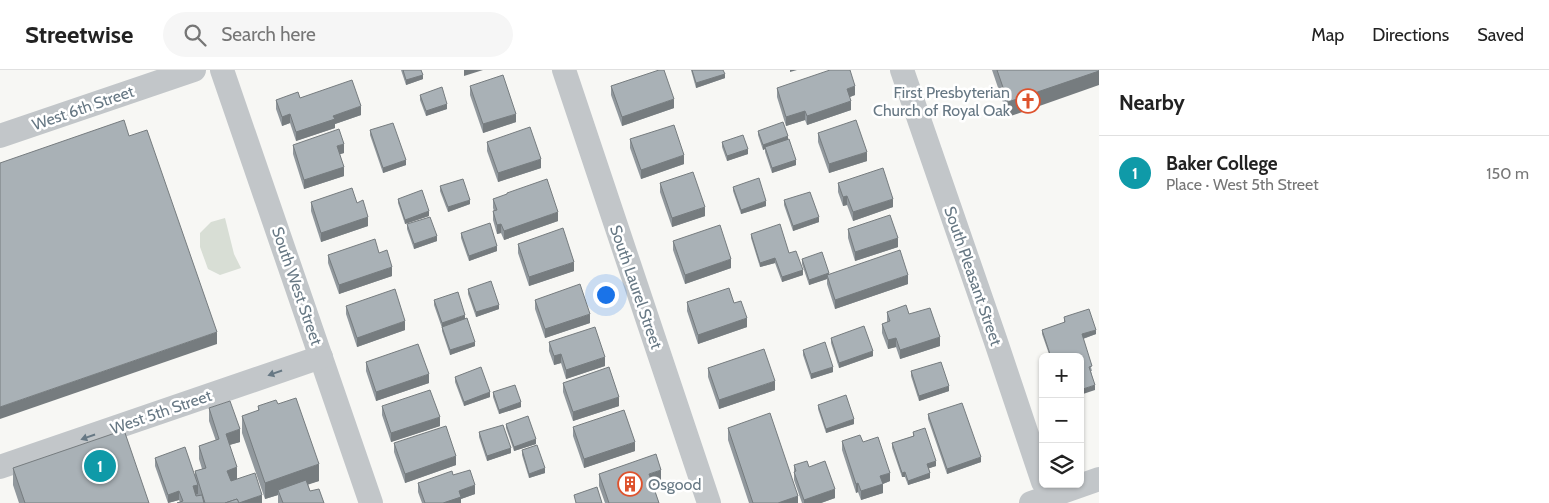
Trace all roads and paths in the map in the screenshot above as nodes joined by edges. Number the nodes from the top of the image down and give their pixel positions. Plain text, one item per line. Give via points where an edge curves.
1 (194, 70) edge
2 (222, 70) edge
3 (564, 70) edge
4 (902, 70) edge
5 (0, 136) edge
6 (321, 357) junction
7 (0, 467) edge
8 (1099, 479) edge
9 (1043, 494) edge
10 (371, 503) edge
11 (709, 503) edge

1 - 5 street, West 6th Street
2 - 6 street, South West Street
3 - 11 street, South Laurel Street
4 - 9 street, South Pleasant Street via 995,339
6 -> 7 street, West 5th Street
6 - 10 street, South West Street
8 - 9 street

